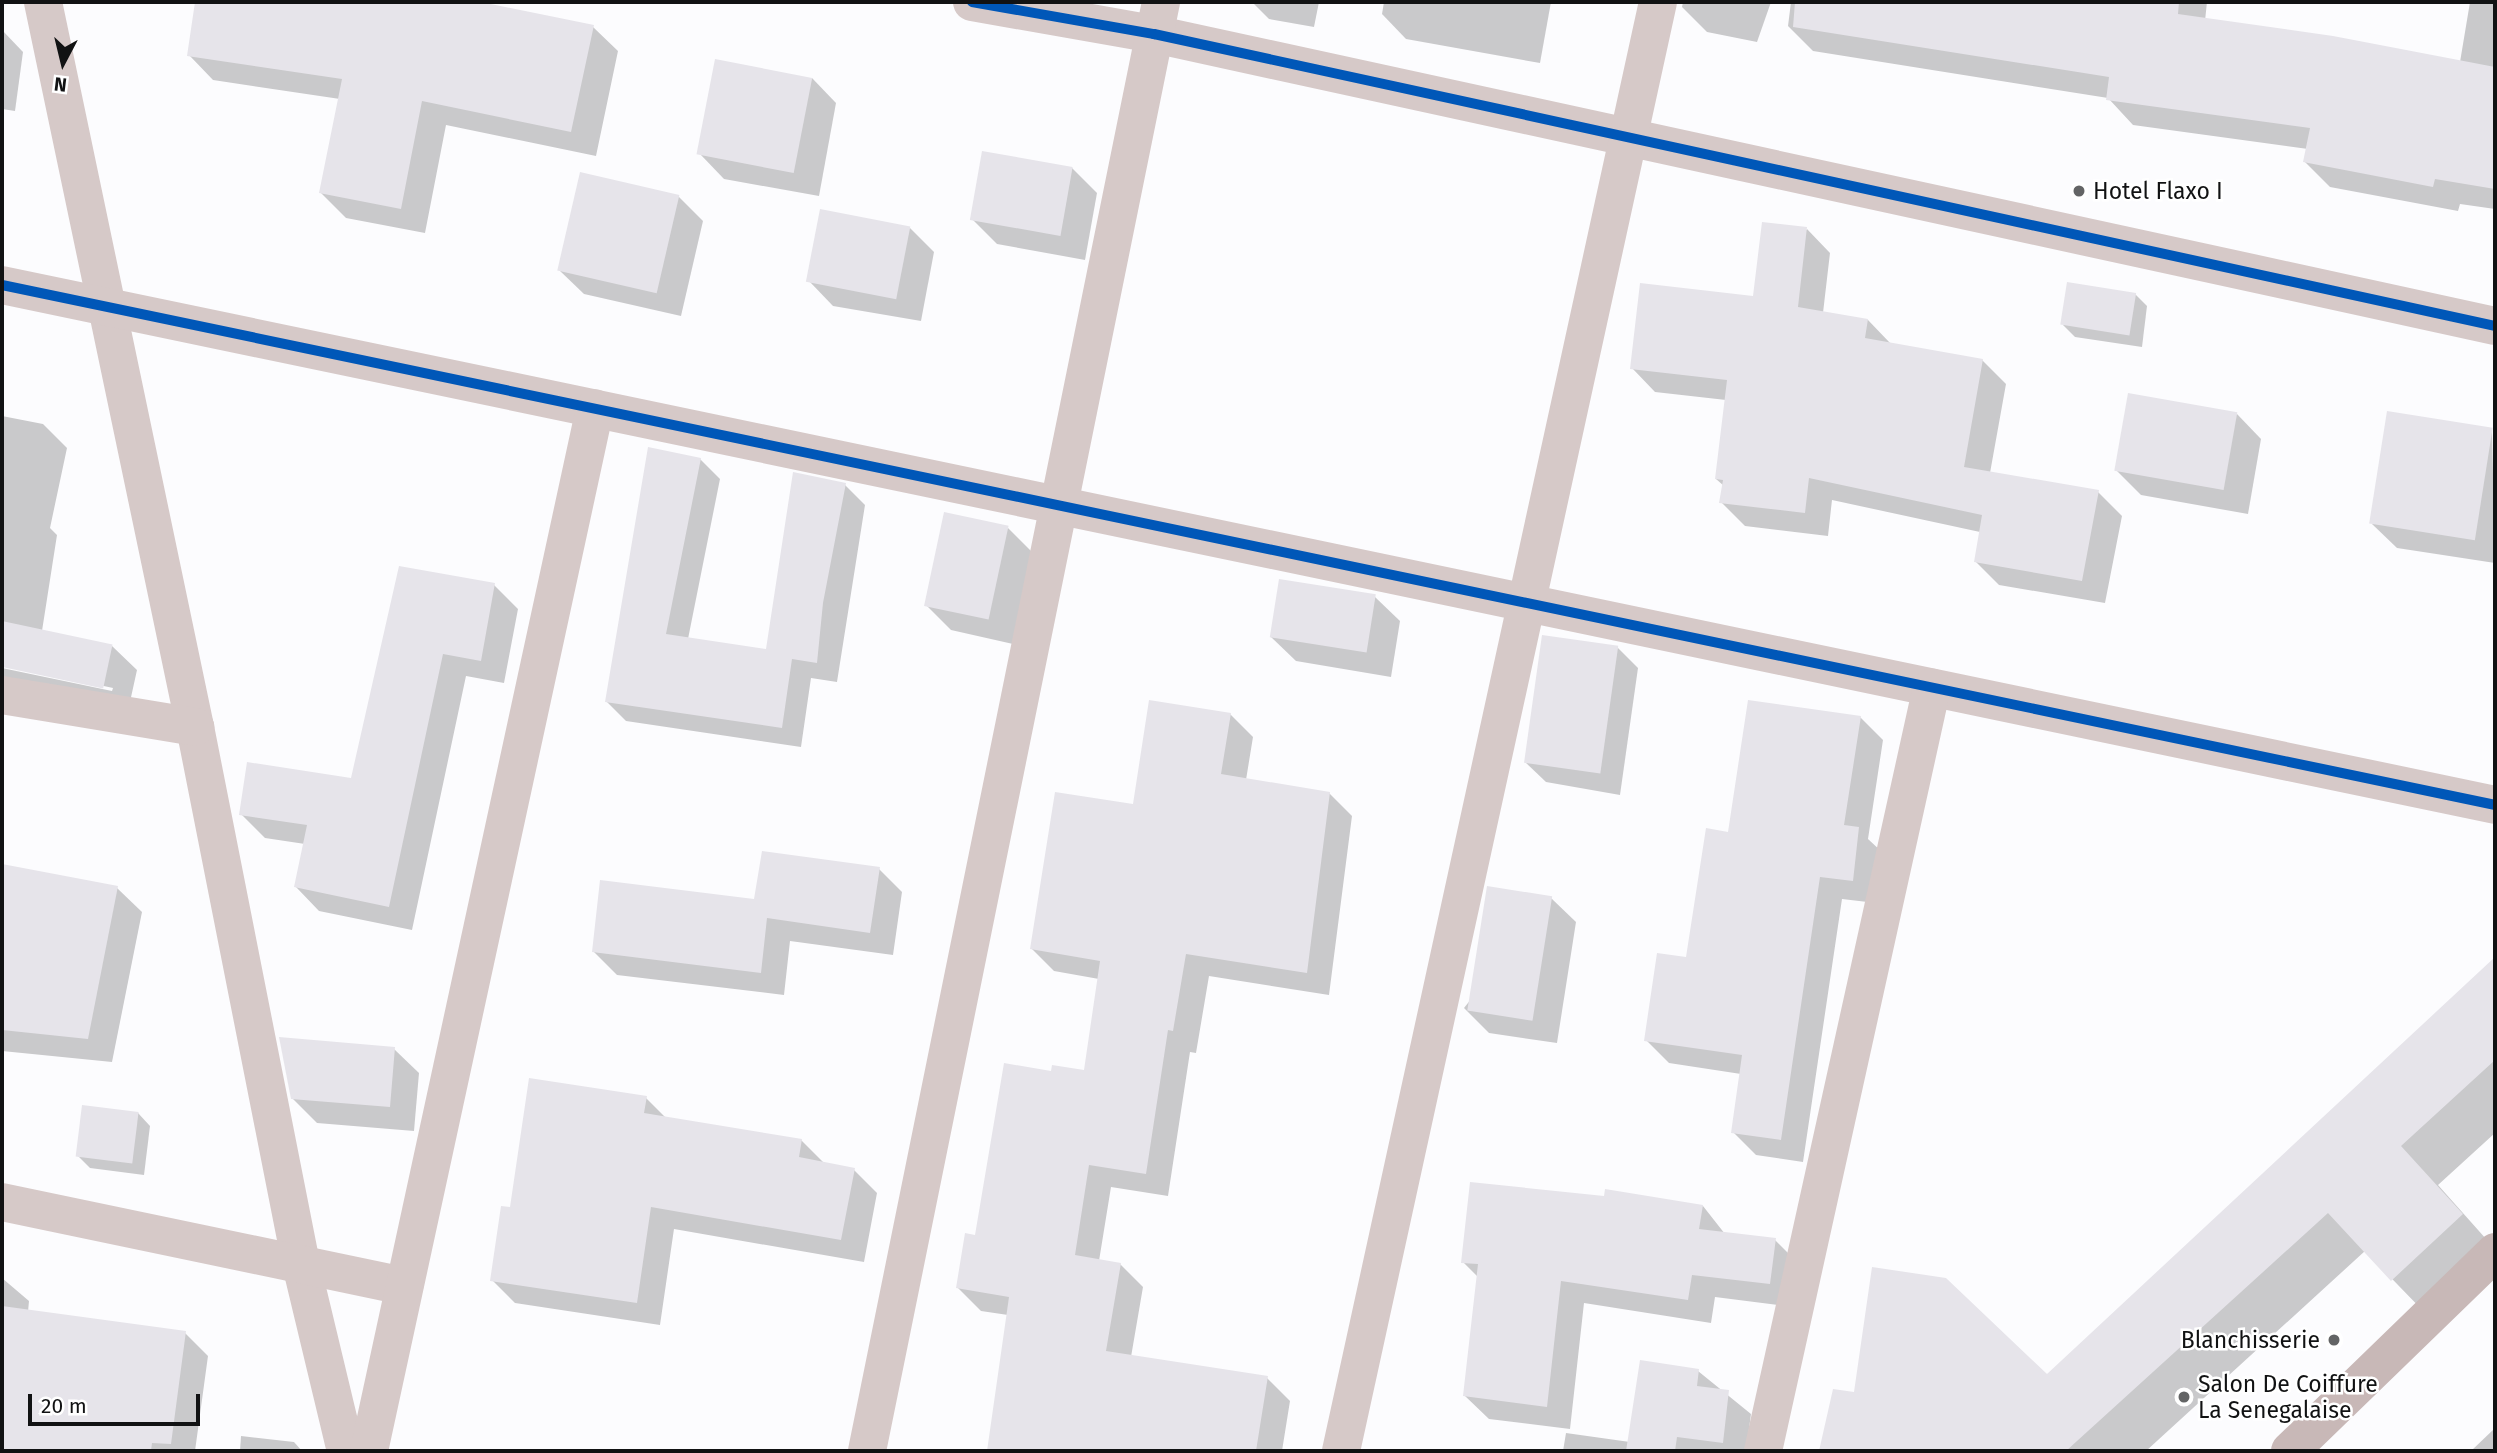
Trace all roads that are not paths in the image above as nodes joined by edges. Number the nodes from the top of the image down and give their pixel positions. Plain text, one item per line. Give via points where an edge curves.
1 (43, 2) edge
2 (972, 2) edge
3 (1658, 2) edge
4 (1158, 18) edge
5 (1628, 137) junction
6 (2, 285) edge
7 (105, 306) junction
8 (2495, 326) edge
9 (594, 408) junction
10 (1059, 506) junction
11 (1527, 603) junction
12 (1932, 687) junction
13 (2, 695) edge
14 (195, 727) junction
15 (2495, 805) edge
16 (2, 1202) edge
17 (2495, 1252) edge
18 (301, 1264) junction
19 (404, 1286) junction
20 (346, 1451) edge
21 (369, 1451) edge
22 (867, 1451) edge
23 (1341, 1451) edge
24 (1763, 1451) edge
25 (2290, 1451) edge

1 - 7 street
2 - 4 street
3 - 5 street
4 - 5 street
4 - 10 street
5 - 8 street
5 - 11 street
6 - 7 street
7 - 9 street
7 - 14 street
9 - 10 street
9 - 19 street
10 - 11 street
10 - 22 street
11 - 12 street
11 - 23 street
12 - 15 street
12 - 24 street
13 - 14 street
14 - 18 street
16 - 18 street
17 - 25 main road
18 - 19 street
18 - 20 street
19 - 21 street

